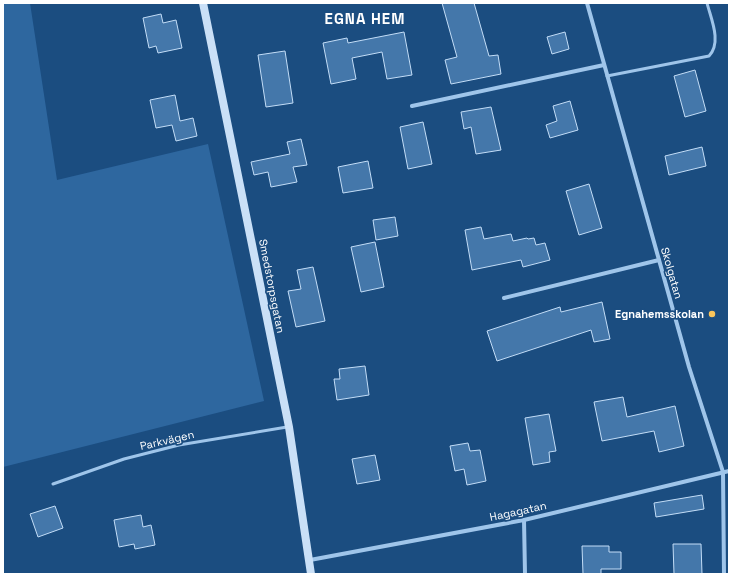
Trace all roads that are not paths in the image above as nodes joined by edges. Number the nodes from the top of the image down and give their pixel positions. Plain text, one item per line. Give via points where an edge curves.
1 (203, 3) edge
2 (587, 3) edge
3 (707, 3) edge
4 (604, 65) junction
5 (607, 76) junction
6 (412, 106) dead end
7 (659, 260) junction
8 (504, 298) dead end
9 (289, 427) junction
10 (729, 471) edge
11 (723, 472) junction
12 (53, 484) dead end
13 (524, 520) junction
14 (310, 560) junction
15 (311, 574) edge
16 (525, 574) edge
17 (724, 574) edge

1 - 9 street, Smedstorpsgatan
2 - 4 street, Skolgatan
3 - 5 lane via 716,39 715,50 710,56
4 - 5 street, Skolgatan
4 - 6 street
5 - 7 street, Skolgatan
7 - 8 street
7 - 11 street, Skolgatan via 689,367
9 - 12 lane, Parkvägen via 178,445 124,459
9 - 14 street, Smedstorpsgatan
10 - 11 street, Hagagatan
11 - 13 street, Hagagatan
11 - 17 street, Skolgatan
13 - 14 street, Hagagatan
13 - 16 street
14 - 15 street, Smedstorpsgatan

